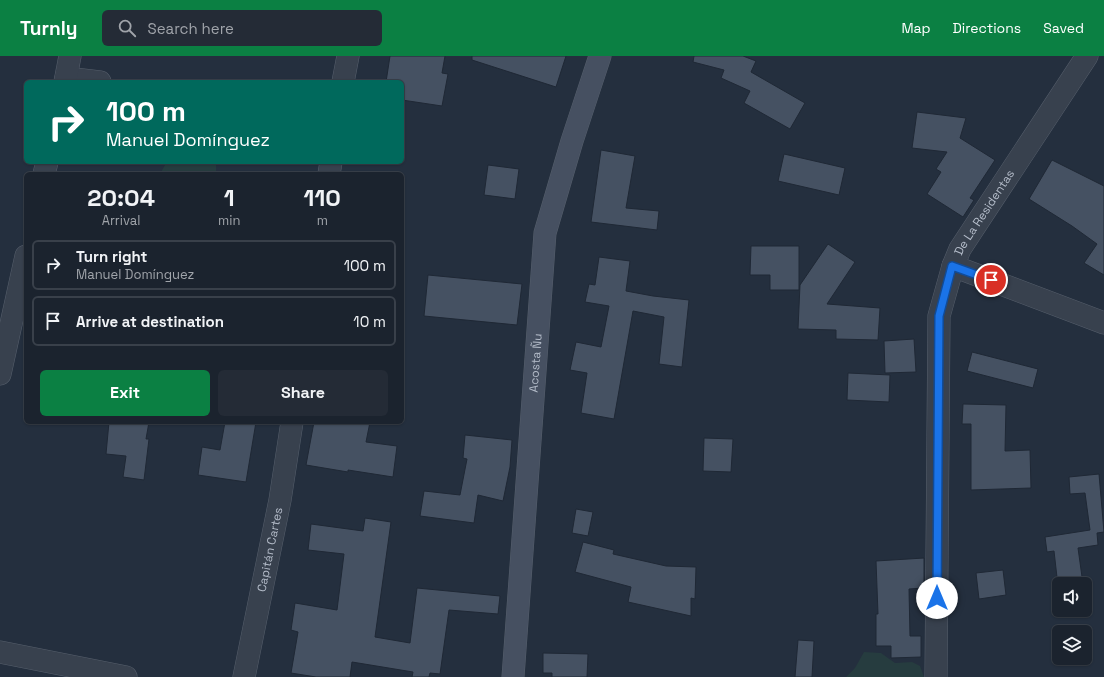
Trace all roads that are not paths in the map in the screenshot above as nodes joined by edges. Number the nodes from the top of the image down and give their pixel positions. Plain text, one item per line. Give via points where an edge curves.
1 (70, 56) edge
2 (348, 56) edge
3 (600, 56) edge
4 (1087, 56) edge
5 (65, 80) edge
6 (344, 80) edge
7 (24, 265) edge
8 (952, 266) junction
9 (1104, 323) edge
10 (0, 374) edge
11 (292, 424) edge
12 (0, 652) edge
13 (126, 677) edge
14 (244, 677) edge
15 (513, 677) edge
16 (936, 677) edge

1 - 5 street
2 - 6 street
3 - 15 street, Acosta Ñu via 545,233
4 - 8 street, De La Residentas via 960,249
7 - 10 street
8 - 9 street
8 - 16 street, De La Residentas via 939,316
11 - 14 street, Capitán Cartes via 280,500
12 - 13 street

